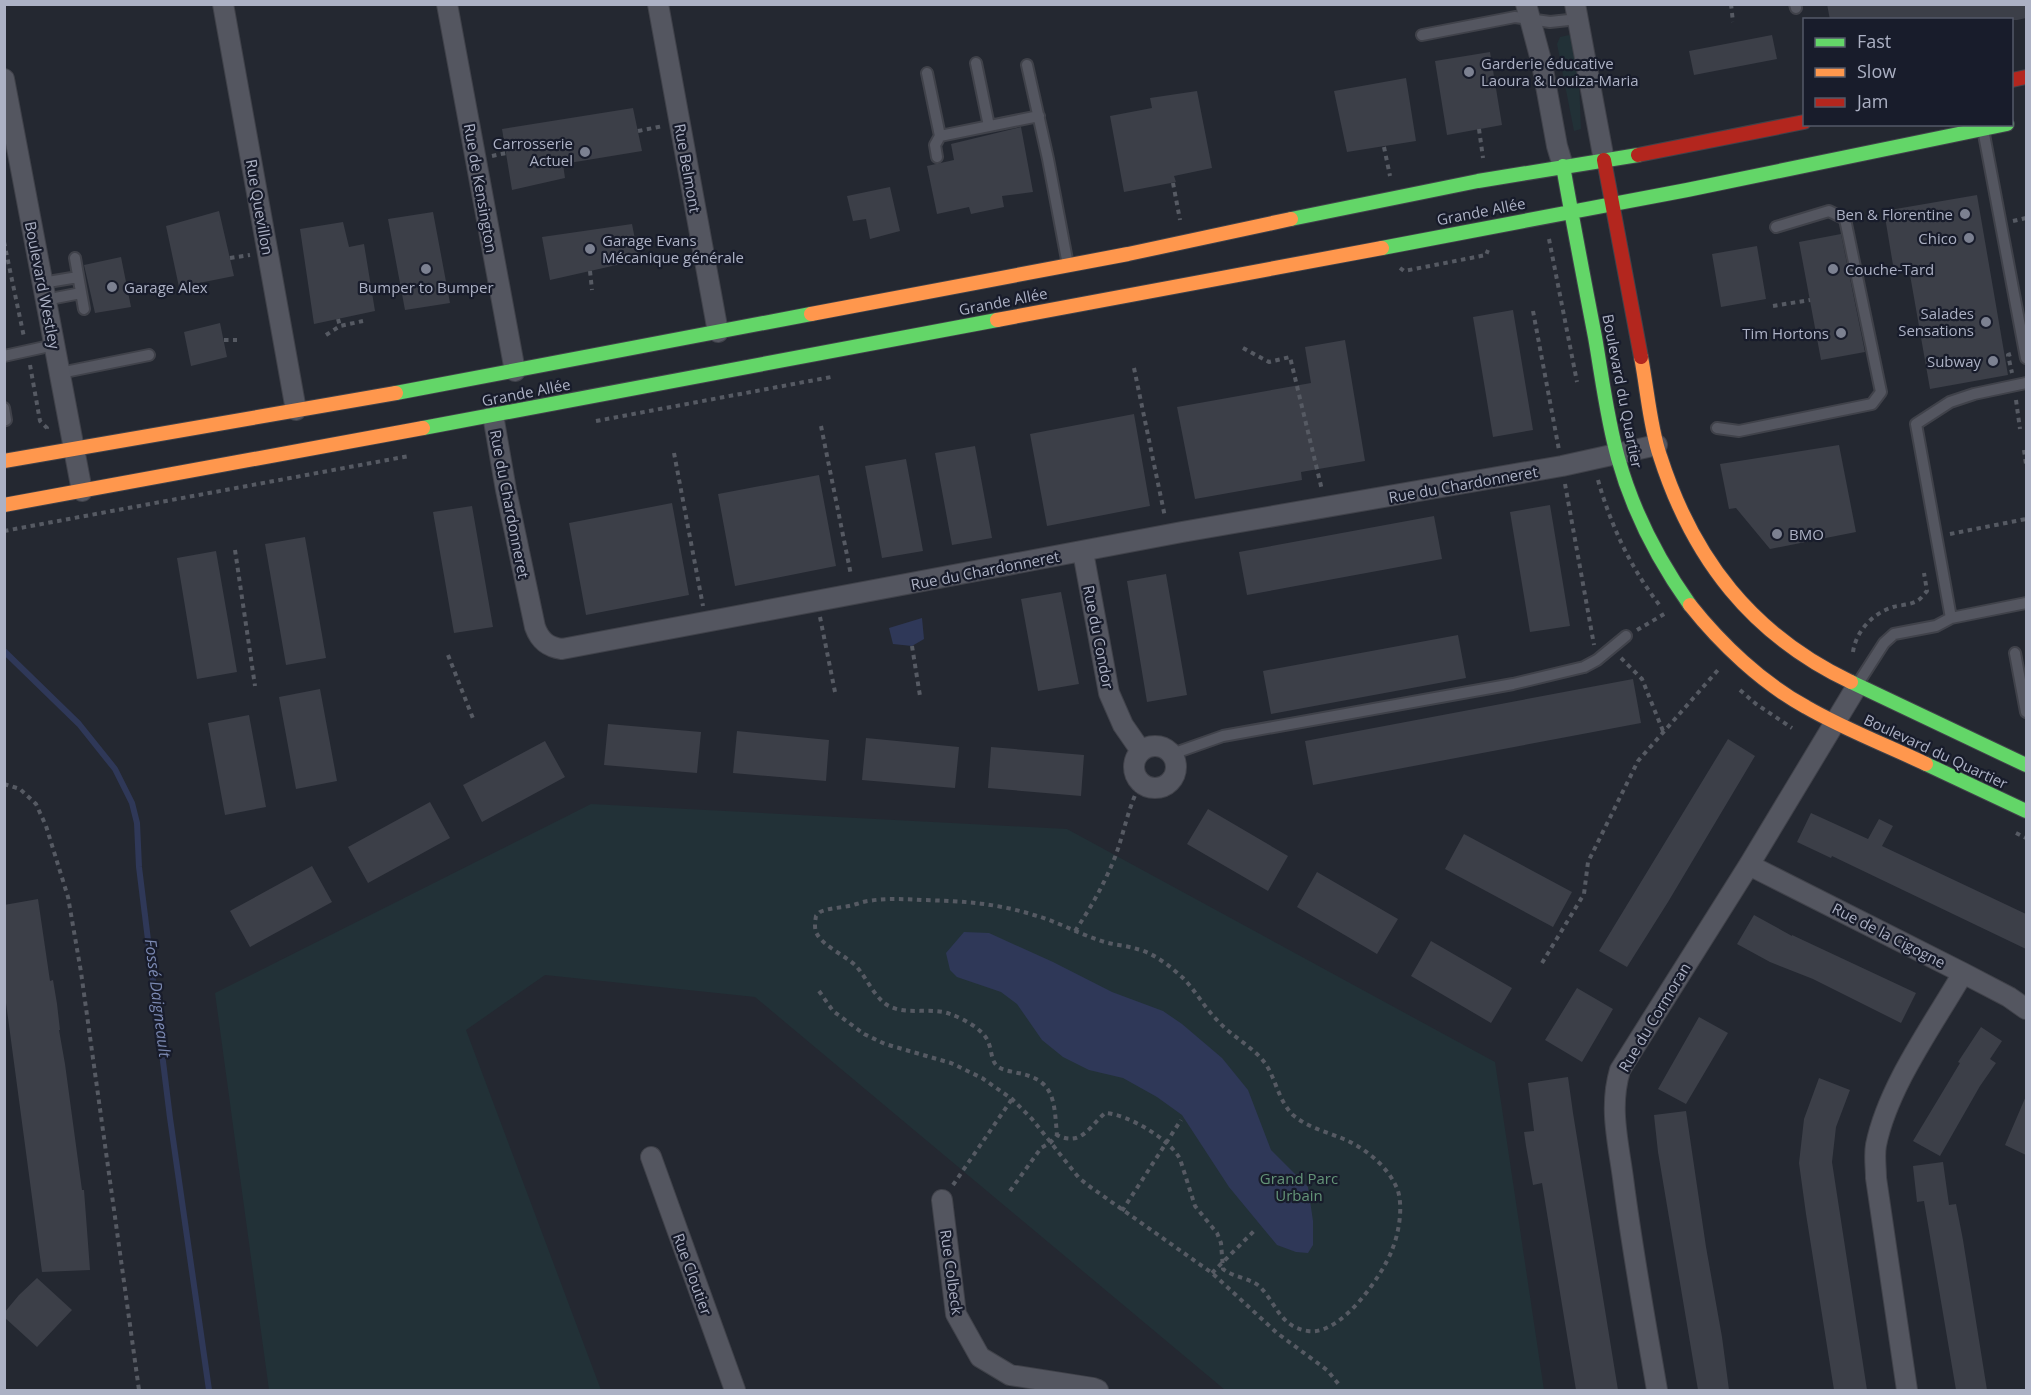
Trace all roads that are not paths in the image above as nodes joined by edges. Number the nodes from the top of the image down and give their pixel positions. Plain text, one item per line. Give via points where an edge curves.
1 (223, 4) edge
2 (447, 4) edge
3 (658, 4) edge
4 (1528, 12) edge
5 (1576, 12) edge
6 (1422, 35) dead end
7 (976, 63) dead end
8 (1028, 65) dead end
9 (927, 73) dead end
10 (4, 79) edge
11 (1039, 116) junction
12 (1803, 122) edge
13 (989, 126) junction
14 (2001, 126) edge
15 (1983, 129) junction
16 (940, 136) junction
17 (937, 157) dead end
18 (1604, 160) junction
19 (1563, 166) junction
20 (1612, 204) junction
21 (1571, 211) junction
22 (1776, 227) dead end
23 (75, 258) dead end
24 (1068, 266) junction
25 (78, 277) junction
26 (44, 292) junction
27 (81, 293) junction
28 (84, 309) dead end
29 (718, 332) junction
30 (54, 345) junction
31 (150, 355) dead end
32 (4, 356) edge
33 (2026, 358) edge
34 (515, 371) junction
35 (60, 373) junction
36 (2026, 383) edge
37 (4, 408) edge
38 (296, 410) junction
39 (493, 415) junction
40 (4, 420) edge
41 (1717, 428) dead end
42 (1657, 445) junction
43 (73, 448) junction
44 (1617, 454) junction
45 (4, 460) edge
46 (82, 491) junction
47 (4, 505) edge
48 (1083, 552) junction
49 (2026, 603) edge
50 (1951, 618) junction
51 (1626, 636) road end
52 (2015, 653) dead end
53 (1857, 686) junction
54 (2026, 712) edge
55 (1835, 722) junction
56 (1141, 751) junction
57 (1172, 754) junction
58 (2026, 765) edge
59 (2026, 811) edge
60 (1749, 865) junction
61 (1963, 973) junction
62 (2026, 1009) edge
63 (651, 1157) dead end
64 (942, 1200) road end
65 (735, 1390) edge
66 (1098, 1390) edge
67 (1657, 1390) edge
68 (1907, 1390) edge

1 - 38 street, Rue Quevillon
2 - 34 street, Rue de Kensington
3 - 29 street, Rue Belmont
4 - 5 lane via 1550,22
4 - 6 lane
4 - 19 street
5 - 18 street
7 - 13 lane
8 - 11 lane
9 - 16 lane
10 - 26 street, Boulevard Westley
11 - 13 lane
11 - 24 lane
12 - 18 main road, Grande Allée
13 - 16 lane
14 - 15 main road, Grande Allée
15 - 20 main road, Grande Allée
15 - 33 lane
16 - 17 lane via 934,145
18 - 19 main road, Grande Allée
18 - 20 main road, Boulevard du Quartier
19 - 21 main road, Boulevard du Quartier
19 - 24 main road, Grande Allée
20 - 21 main road, Grande Allée
20 - 42 main road, Boulevard du Quartier
21 - 39 main road, Grande Allée
21 - 44 main road, Boulevard du Quartier
22 - 41 lane via 1829,212 1845,219 1881,392 1872,404 1739,431
23 - 25 lane
24 - 29 main road, Grande Allée
25 - 26 lane
25 - 27 lane
26 - 27 lane
26 - 30 street, Boulevard Westley
27 - 28 lane
29 - 34 main road, Grande Allée
30 - 32 lane
30 - 35 street, Boulevard Westley
31 - 35 lane
34 - 38 main road, Grande Allée
35 - 43 street, Boulevard Westley
36 - 50 lane via 1950,402 1916,424
37 - 40 lane
38 - 43 main road, Grande Allée
39 - 46 main road, Grande Allée
39 - 48 street, Rue du Chardonneret via 535,627 544,643 554,648
42 - 44 street, Rue du Chardonneret
42 - 53 main road, Boulevard du Quartier via 1685,522 1725,583 1776,636
43 - 45 main road, Grande Allée
43 - 46 street, Boulevard Westley
44 - 48 street, Rue du Chardonneret
44 - 55 main road, Boulevard du Quartier via 1631,502 1652,548 1692,609 1762,678
46 - 47 main road, Grande Allée
48 - 56 street, Rue du Condor via 1109,693 1123,725
49 - 50 lane
50 - 53 lane via 1936,626 1890,636
51 - 57 lane via 1584,667 1513,684 1224,736
52 - 54 lane
53 - 55 street, Rue du Cormoran
53 - 58 main road, Boulevard du Quartier
55 - 59 main road, Boulevard du Quartier
55 - 60 street, Rue du Cormoran
56 - 57 street via 1157,746
56 - 57 street via 1134,768 1141,783 1151,788 1168,784 1175,776 1177,764
60 - 61 street, Rue de la Cigogne
60 - 67 street, Rue du Cormoran via 1620,1070 1615,1088 1614,1111 1630,1232
61 - 62 street, Rue de la Cigogne
61 - 68 street via 1901,1079 1875,1148
63 - 65 street, Rue Cloutier
64 - 66 street, Rue Colbeck via 956,1314 980,1357 1010,1375

